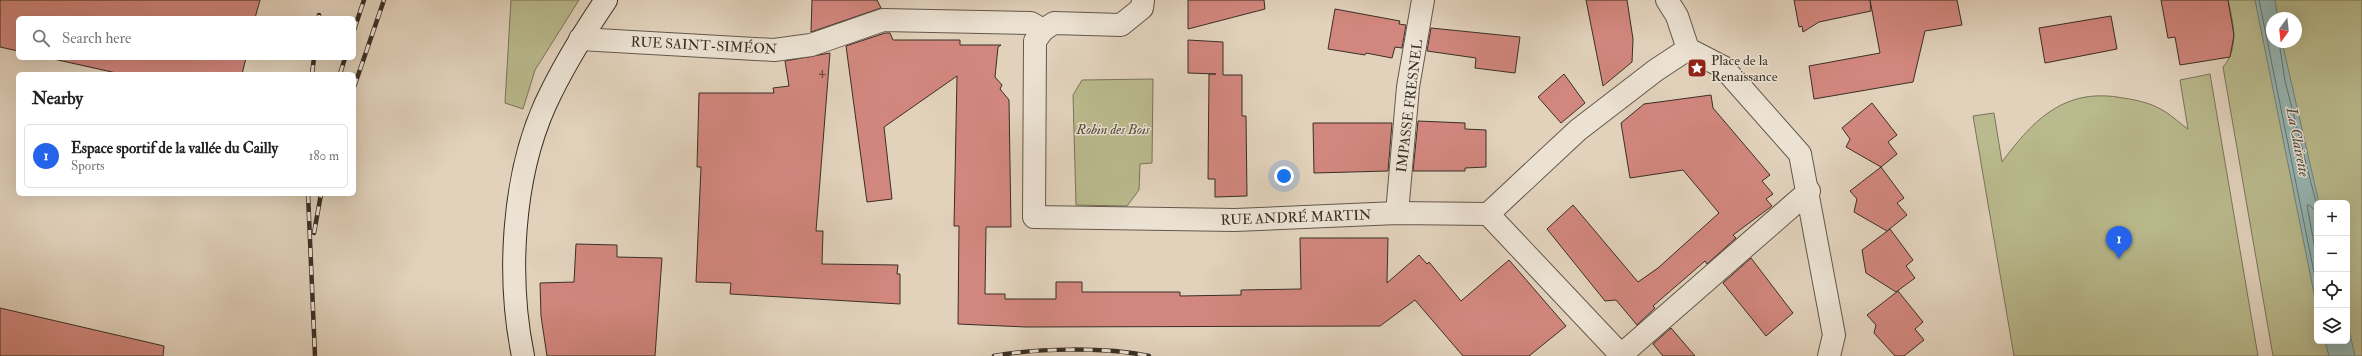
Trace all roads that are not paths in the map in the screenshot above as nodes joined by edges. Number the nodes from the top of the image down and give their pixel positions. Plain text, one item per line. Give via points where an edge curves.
1 (606, 0) edge
2 (1143, 0) edge
3 (1423, 0) edge
4 (1667, 0) edge
5 (1043, 30) junction
6 (580, 39) junction
7 (1688, 49) junction
8 (1808, 191) junction
9 (1397, 213) junction
10 (1488, 214) junction
11 (1621, 355) edge
12 (523, 356) edge
13 (1829, 356) edge

1 - 6 street
2 - 5 street via 1142,8 1121,26 1054,23
3 - 9 street, IMPASSE FRESNEL via 1408,87
4 - 7 street via 1677,16
5 - 6 street, RUE SAINT-SIMÉON via 1031,23 883,20 811,45 774,50
5 - 9 street, RUE ANDRÉ MARTIN via 1035,41 1034,217 1235,220
6 - 12 street via 545,106 530,146 521,190 514,296
7 - 8 street via 1723,67 1800,154
7 - 10 street via 1656,70 1578,130
8 - 11 street
8 - 13 street via 1834,335
9 - 10 street, RUE ANDRÉ MARTIN
10 - 11 street

